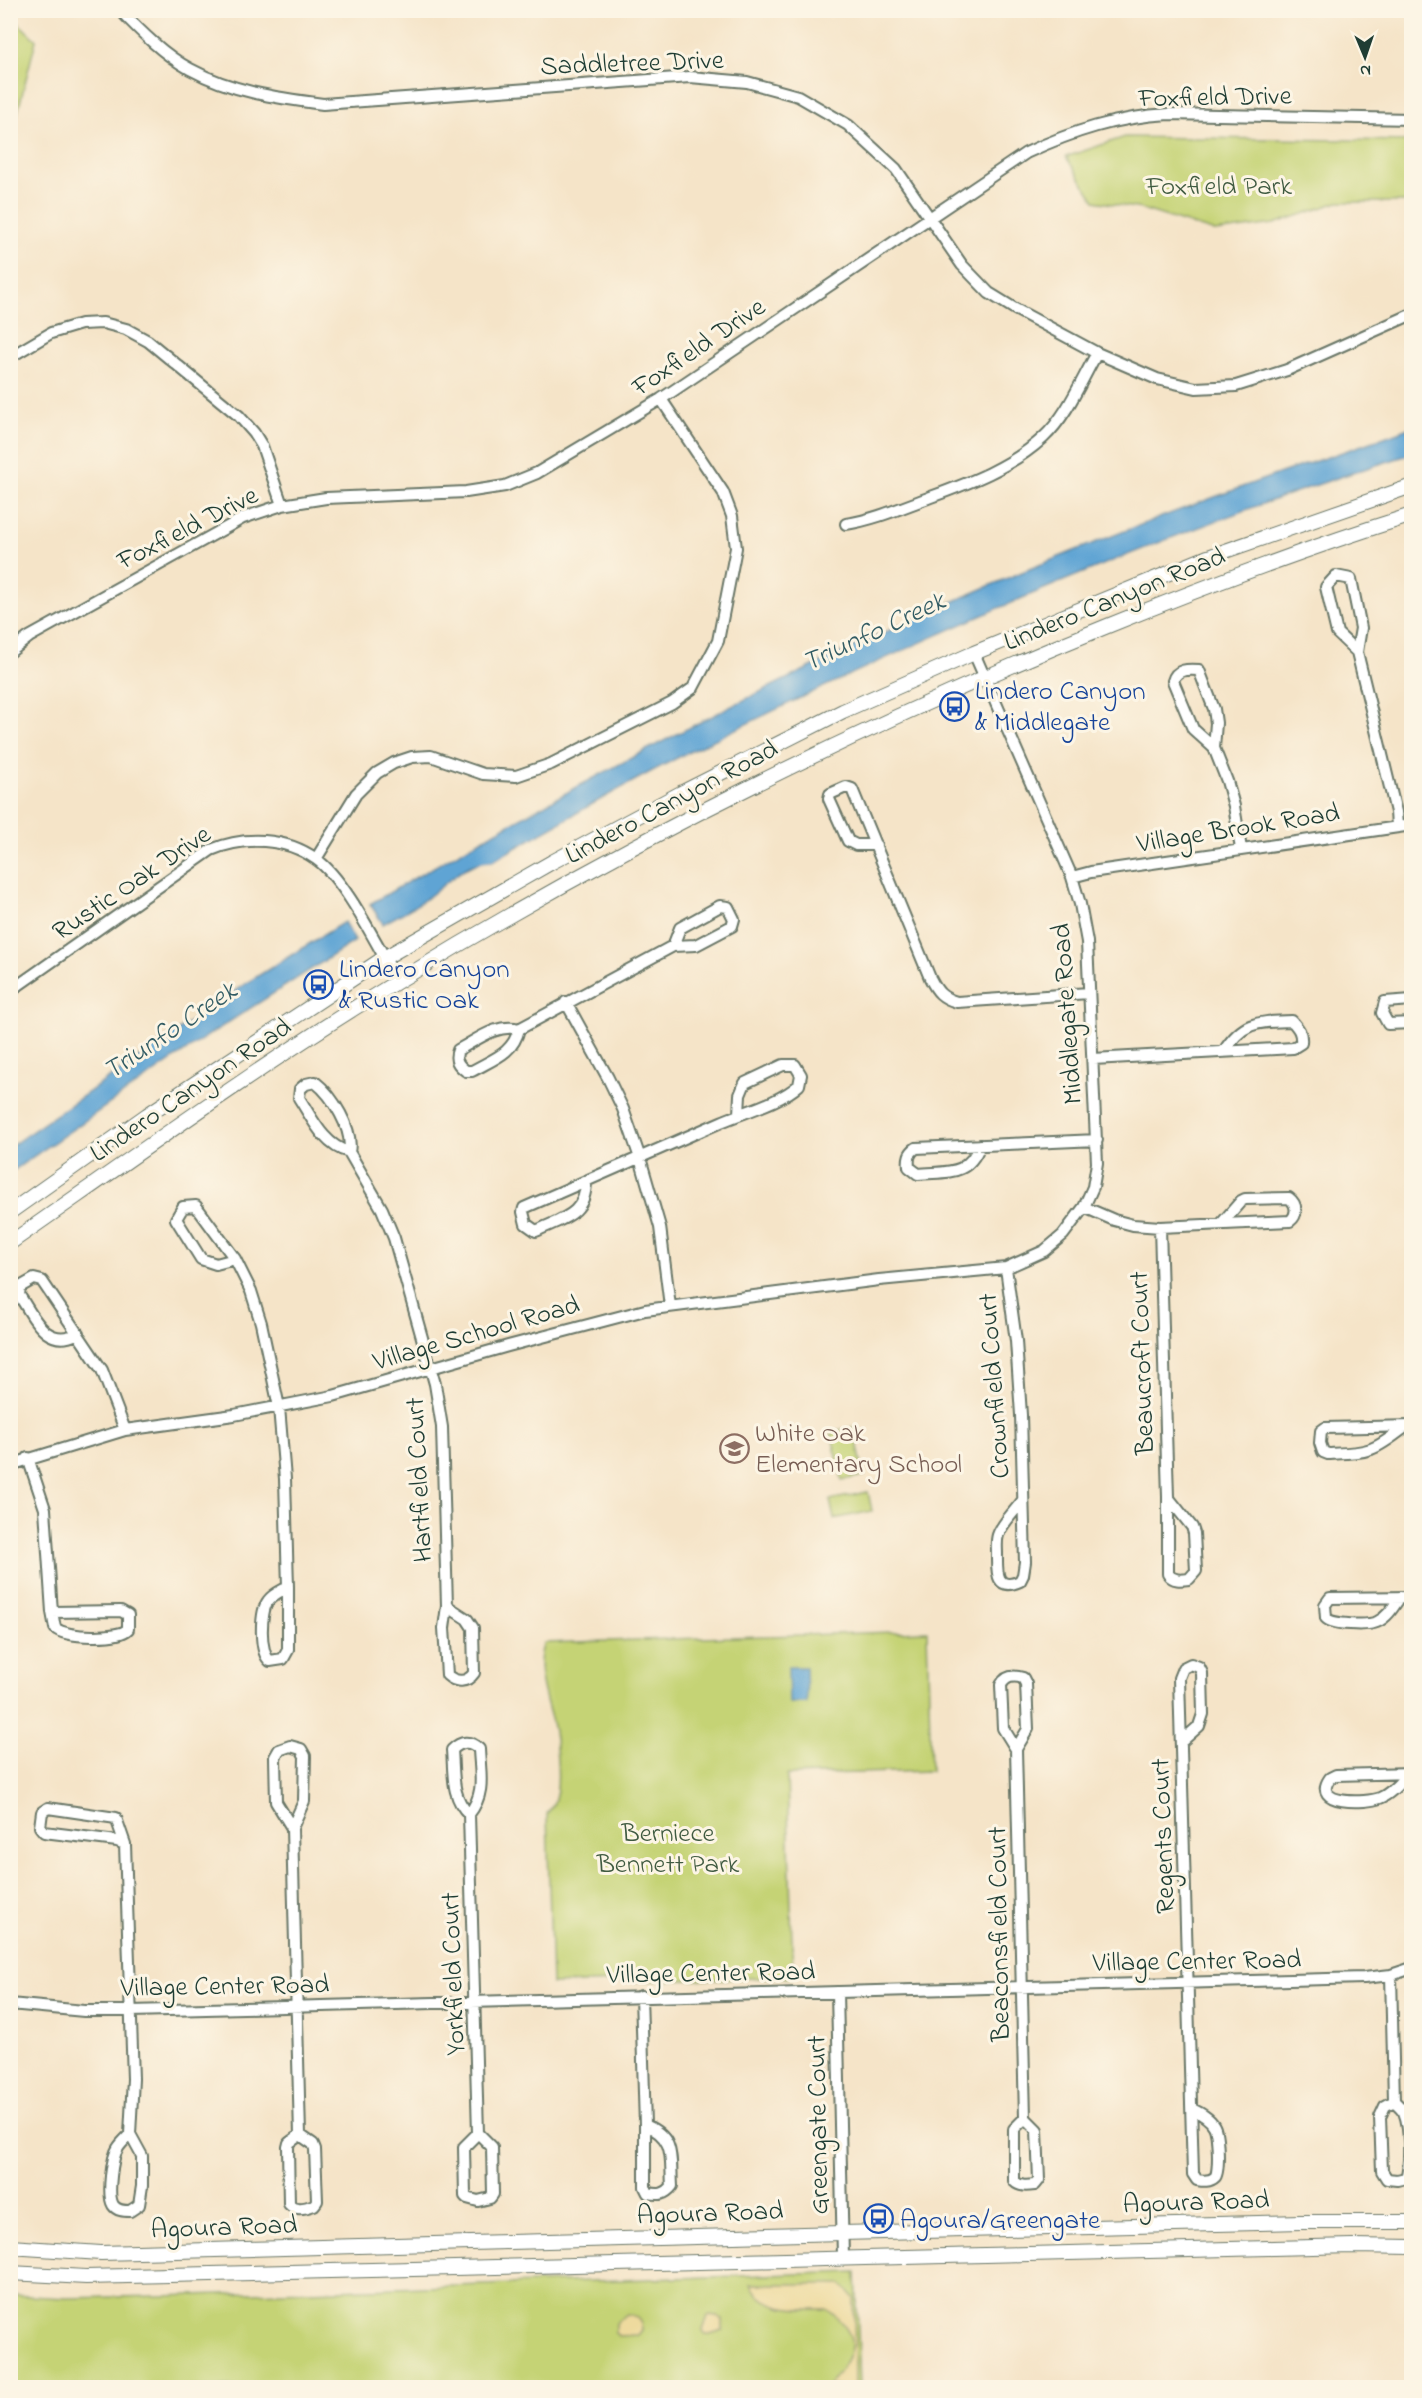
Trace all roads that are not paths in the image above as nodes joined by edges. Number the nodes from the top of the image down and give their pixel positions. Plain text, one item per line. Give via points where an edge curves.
1 (120, 10) edge
2 (1412, 119) edge
3 (930, 217) junction
4 (1408, 316) dead end
5 (1096, 353) junction
6 (10, 357) edge
7 (661, 399) junction
8 (1412, 486) edge
9 (282, 504) junction
10 (1412, 515) edge
11 (846, 524) dead end
12 (10, 652) edge
13 (1357, 652) junction
14 (974, 653) junction
15 (984, 676) junction
16 (1215, 748) junction
17 (1412, 825) edge
18 (1397, 826) junction
19 (876, 845) junction
20 (1241, 849) junction
21 (316, 859) junction
22 (1072, 877) junction
23 (673, 946) junction
24 (384, 958) junction
25 (398, 981) junction
26 (10, 991) edge
27 (1089, 993) junction
28 (1412, 1000) edge
29 (566, 1002) junction
30 (1412, 1023) edge
31 (519, 1029) junction
32 (1224, 1051) junction
33 (1093, 1059) junction
34 (739, 1114) junction
35 (1097, 1140) junction
36 (980, 1145) junction
37 (349, 1152) junction
38 (640, 1158) junction
39 (586, 1181) junction
40 (1084, 1208) junction
41 (10, 1212) edge
42 (1221, 1224) junction
43 (1160, 1227) junction
44 (10, 1243) edge
45 (235, 1259) junction
46 (1006, 1268) junction
47 (960, 1272) joint
48 (670, 1306) junction
49 (78, 1334) junction
50 (431, 1368) junction
51 (279, 1407) junction
52 (1408, 1426) edge
53 (125, 1430) junction
54 (28, 1458) junction
55 (10, 1465) edge
56 (1168, 1497) junction
57 (1023, 1500) junction
58 (288, 1587) junction
59 (1400, 1597) junction
60 (1412, 1597) edge
61 (447, 1606) junction
62 (52, 1612) junction
63 (1181, 1742) junction
64 (1016, 1749) junction
65 (1410, 1773) edge
66 (469, 1814) junction
67 (292, 1828) junction
68 (125, 1844) junction
69 (1412, 1968) edge
70 (1391, 1975) junction
71 (1188, 1982) junction
72 (1021, 1987) junction
73 (837, 1992) junction
74 (641, 1996) junction
75 (476, 2001) junction
76 (10, 2004) edge
77 (297, 2006) junction
78 (131, 2011) junction
79 (1394, 2101) junction
80 (1192, 2109) junction
81 (1025, 2118) junction
82 (645, 2125) junction
83 (478, 2133) junction
84 (130, 2134) junction
85 (300, 2135) junction
86 (1412, 2222) edge
87 (842, 2232) junction
88 (10, 2247) edge
89 (1412, 2247) edge
90 (843, 2258) junction
91 (10, 2273) edge

1 - 3 street, Saddletree Drive via 150,40 189,69 226,86 266,97 323,104 690,77 747,82 798,96 848,126 896,169
2 - 3 street, Foxfield Drive via 1169,114 1091,126 1026,153
3 - 5 street, Saddletree Drive via 962,265 989,293
3 - 7 street, Foxfield Drive
4 - 5 street, Saddletree Drive via 1287,370 1236,386 1196,388 1157,379
5 - 11 street via 1065,410 1044,437 1009,464 867,521
6 - 9 street via 51,333 81,324 103,323 126,329 148,341 239,416 261,446
7 - 9 street, Foxfield Drive via 537,473 505,486
7 - 21 street via 723,492 732,516 736,548 718,641 693,688 655,712 551,764 516,776 483,774 431,756 394,763 356,794
8 - 14 street, Lindero Canyon Road via 1208,557
9 - 12 street, Foxfield Drive via 228,526 29,637
10 - 15 street, Lindero Canyon Road via 1209,585
13 - 13 street via 1361,628 1351,579 1336,576 1326,587 1337,633
13 - 18 street
14 - 15 street, Middlegate Road
14 - 24 street, Lindero Canyon Road via 843,711 681,793
15 - 22 street, Middlegate Road
15 - 25 street, Lindero Canyon Road via 744,788 610,858
16 - 16 street via 1214,709 1199,670 1178,672 1173,681 1193,729
16 - 20 street via 1232,798
17 - 18 street, Village Brook Road
18 - 20 street, Village Brook Road
19 - 19 street via 852,789 846,787 830,794 829,800 848,841
19 - 27 street via 930,978 945,999 957,1002
20 - 22 street, Village Brook Road
21 - 24 street, Rustic Oak Drive via 333,875
21 - 26 street, Rustic Oak Drive via 271,841 228,842
22 - 27 street, Middlegate Road via 1087,942
23 - 23 street via 696,945 732,926 734,919 728,907 720,906 681,928
23 - 29 street
24 - 25 street, Rustic Oak Drive
24 - 41 street, Lindero Canyon Road via 147,1115
25 - 44 street, Lindero Canyon Road via 266,1064
27 - 33 street, Middlegate Road
28 - 30 street via 1385,1002 1382,1013 1388,1024
29 - 31 street
29 - 38 street via 608,1077
31 - 31 street via 496,1029 458,1050 458,1065 472,1071 510,1049
32 - 32 street via 1293,1048 1301,1043 1302,1036 1292,1021 1257,1022 1232,1039
32 - 33 street
33 - 35 street, Middlegate Road
34 - 34 street via 791,1092 799,1085 801,1075 795,1065 783,1065 745,1083
34 - 38 street
35 - 36 street
35 - 40 street, Middlegate Road via 1093,1187
36 - 36 street via 916,1148 911,1151 909,1167 918,1174 961,1170 975,1159
37 - 37 street, Hartfield Court via 348,1129 323,1088 315,1082 306,1084 300,1089 299,1098 328,1140 339,1150
37 - 50 street, Hartfield Court via 382,1209
38 - 39 street
38 - 48 street via 660,1227
39 - 39 street via 524,1208 526,1224 536,1231 574,1213 582,1204
40 - 43 street via 1133,1225
40 - 46 street, Middlegate Road via 1064,1235 1044,1251
42 - 42 street via 1290,1221 1296,1210 1293,1201 1284,1197 1245,1199
42 - 43 street
43 - 56 street, Beaucroft Court
45 - 45 street via 196,1206 183,1207 176,1219 201,1259 216,1264
45 - 51 street via 261,1323
46 - 47 street, Middlegate Road
46 - 57 street, Crownfield Court via 1016,1341
47 - 48 street, Village School Road
48 - 50 street, Village School Road via 614,1317
49 - 49 street via 42,1281 34,1279 21,1287 19,1295 43,1330 66,1340
49 - 53 street via 102,1370
50 - 51 street, Village School Road
50 - 61 street, Hartfield Court via 442,1427
51 - 53 street, Village School Road
51 - 58 street
52 - 52 street via 1325,1428 1320,1443 1328,1454 1364,1452 1379,1447
53 - 54 street, Village School Road
54 - 55 street, Village School Road
54 - 62 street via 45,1509
56 - 56 street, Beaucroft Court via 1168,1574 1180,1580 1190,1579 1196,1571 1194,1533
57 - 57 street, Crownfield Court via 1023,1575 1020,1581 1007,1584 997,1576 997,1538
58 - 58 street via 268,1601 262,1612 263,1651 270,1661 287,1656
59 - 59 street via 1330,1598 1325,1605 1326,1618 1334,1624 1376,1623 1389,1614
59 - 60 street
61 - 61 street, Hartfield Court via 447,1675 464,1681 474,1673 473,1628 468,1619
62 - 62 street via 56,1628 70,1636 121,1635 128,1629 128,1615 122,1611
63 - 63 street, Regents Court via 1198,1726 1203,1714 1202,1673 1191,1664 1183,1668 1179,1678
63 - 71 street, Regents Court
64 - 64 street, Beaconsfield Court via 1028,1729 1026,1684 1023,1678 1015,1676 1001,1684 1003,1728
64 - 72 street, Beaconsfield Court
65 - 65 street via 1336,1775 1326,1788 1338,1801 1372,1800 1382,1798
66 - 66 street, Yorkfield Court via 481,1794 479,1749 464,1742 452,1750 456,1798
66 - 75 street, Yorkfield Court
67 - 67 street via 304,1801 305,1756 301,1749 290,1746 274,1757 276,1802
67 - 77 street
68 - 68 street via 116,1818 48,1808 42,1812 40,1827 44,1832
68 - 78 street
69 - 70 street, Village Center Road
70 - 71 street, Village Center Road
70 - 79 street
71 - 72 street, Village Center Road
71 - 80 street, Regents Court
72 - 73 street, Village Center Road
72 - 81 street, Beaconsfield Court
73 - 74 street, Village Center Road
73 - 87 street, Greengate Court
74 - 75 street, Village Center Road
74 - 82 street
75 - 77 street, Village Center Road
75 - 83 street, Yorkfield Court
76 - 78 street, Village Center Road
77 - 78 street, Village Center Road
77 - 85 street
78 - 84 street
79 - 79 street via 1385,2106 1380,2117 1381,2160 1387,2179 1397,2180 1406,2178 1409,2168 1406,2120 1402,2108
80 - 80 street, Regents Court via 1193,2174 1197,2180 1214,2179 1218,2173 1218,2135 1208,2119
81 - 81 street, Beaconsfield Court via 1014,2129 1014,2181 1026,2186 1039,2180 1037,2130
82 - 82 street via 645,2187 648,2193 659,2195 672,2186 669,2146 665,2136
83 - 83 street, Yorkfield Court via 464,2147 465,2196 478,2201 493,2194 492,2147
84 - 84 street via 116,2150 111,2171 113,2205 121,2211 139,2205 142,2156
85 - 85 street via 288,2147 289,2204 302,2208 317,2201 315,2149
86 - 87 street, Agoura Road
87 - 88 street, Agoura Road via 100,2253
87 - 90 street, Greengate Court
89 - 90 street, Agoura Road
90 - 91 street, Agoura Road via 86,2277

